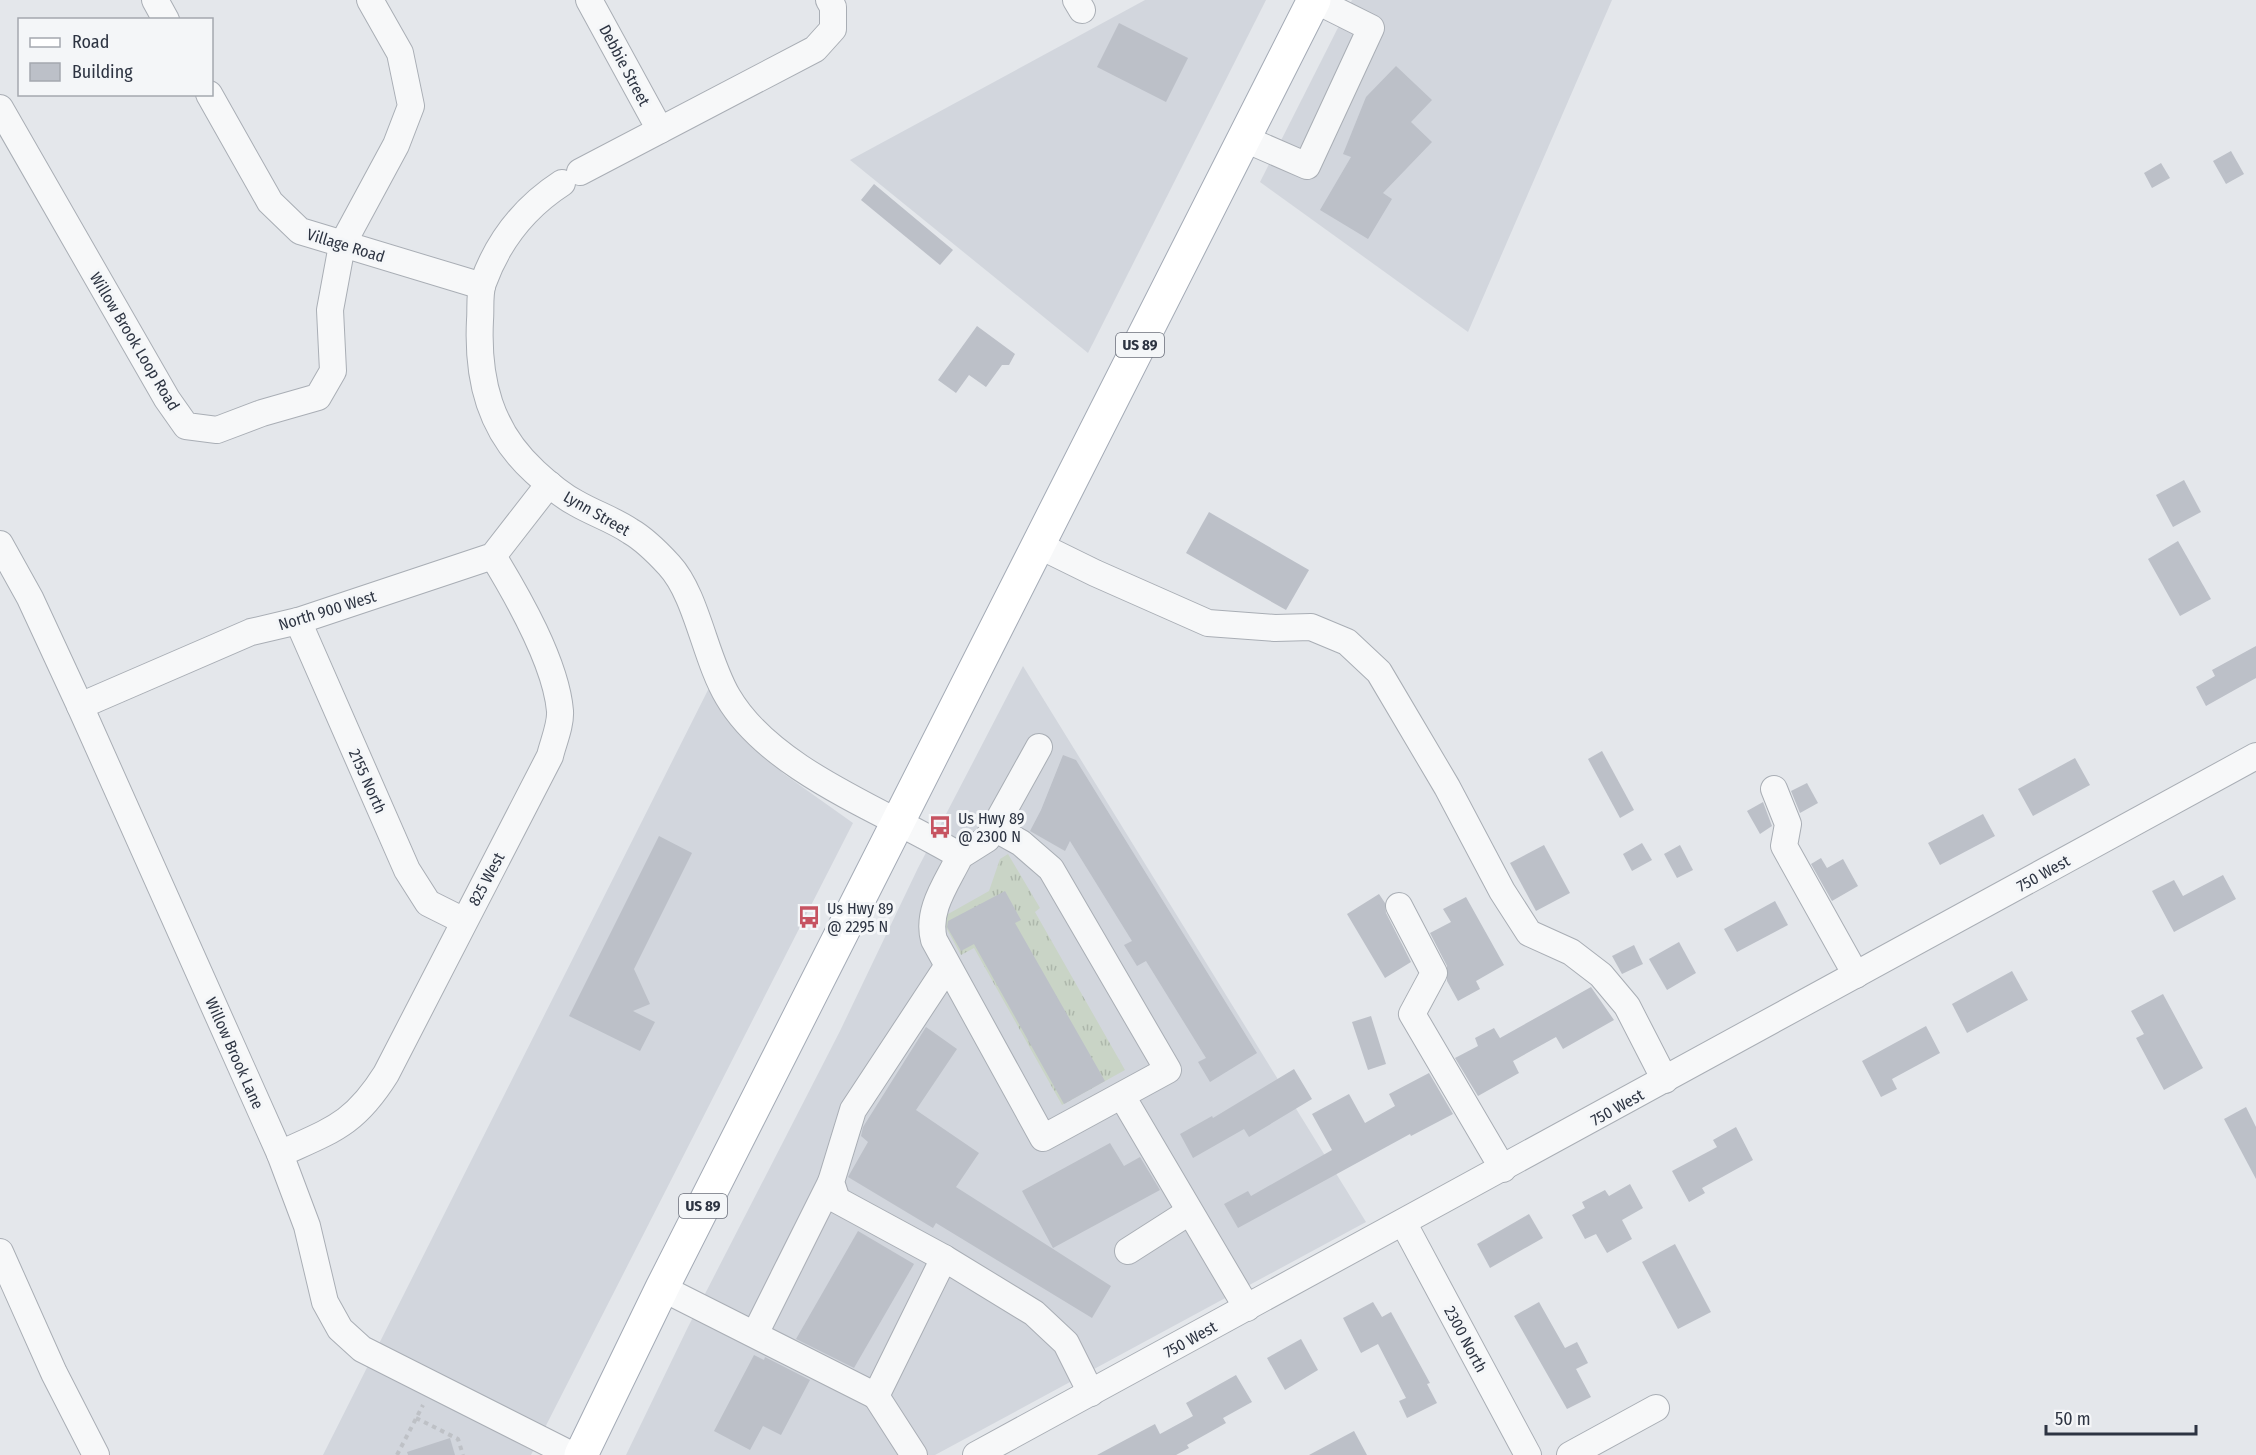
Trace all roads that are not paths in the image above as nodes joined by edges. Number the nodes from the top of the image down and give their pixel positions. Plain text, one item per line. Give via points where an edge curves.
1 (155, 0) edge
2 (370, 0) edge
3 (590, 0) edge
4 (829, 0) edge
5 (1315, 0) edge
6 (165, 18) edge
7 (209, 96) edge
8 (0, 108) edge
9 (660, 130) junction
10 (1245, 139) junction
11 (342, 245) junction
12 (482, 286) junction
13 (549, 484) junction
14 (0, 544) edge
15 (1038, 545) junction
16 (493, 556) junction
17 (298, 621) junction
18 (80, 706) junction
19 (1040, 747) dead end
20 (2256, 756) edge
21 (1773, 789) dead end
22 (897, 823) junction
23 (994, 828) junction
24 (960, 856) junction
25 (1399, 906) dead end
26 (464, 921) junction
27 (947, 967) junction
28 (1856, 975) junction
29 (1665, 1080) junction
30 (1122, 1096) junction
31 (280, 1154) junction
32 (1503, 1169) junction
33 (831, 1182) junction
34 (1189, 1212) junction
35 (1404, 1224) junction
36 (1128, 1251) dead end
37 (0, 1252) edge
38 (944, 1258) junction
39 (662, 1288) junction
40 (1247, 1308) junction
41 (755, 1334) junction
42 (1091, 1393) junction
43 (876, 1396) junction
44 (1656, 1408) dead end
45 (96, 1455) edge
46 (572, 1455) edge
47 (581, 1455) edge
48 (914, 1455) edge
49 (976, 1455) edge
50 (1528, 1455) edge
51 (1570, 1455) edge

1 - 6 street
2 - 11 street, Willow Brook Loop Road via 400,53 411,106 396,145
3 - 9 street, Debbie Street
4 - 9 street, Lynn Street via 833,7 833,29 815,50
5 - 10 main road, US 89
5 - 10 street via 1371,28 1307,166
7 - 11 street, Village Road via 270,202 300,231
8 - 11 street, Willow Brook Loop Road via 186,426 217,430 318,397 333,370 330,310
9 - 12 street, Lynn Street via 571,177 537,200 516,222
10 - 15 main road, US 89
11 - 12 street, Village Road
12 - 13 street, Lynn Street via 482,381 508,445
13 - 16 street
13 - 22 street, Lynn Street via 575,503 631,531 670,567 693,609 710,661 728,698 762,738 792,762
14 - 18 street, Willow Brook Lane
15 - 22 main road, US 89
15 - 29 street via 1208,623 1311,627 1347,642 1379,672 1529,933 1570,952 1600,975 1627,1006
16 - 17 street, North 900 West
16 - 26 street, 825 West via 552,673 560,713 550,756
17 - 18 street, North 900 West via 251,632
17 - 26 street, 2155 North via 407,870 428,903
18 - 31 street, Willow Brook Lane
19 - 23 street
20 - 28 street, 750 West
21 - 28 street via 1788,824 1784,846
22 - 24 street, Lynn Street
22 - 39 main road, US 89
23 - 24 street via 987,839
23 - 30 street via 1021,843 1051,869 1168,1070
24 - 27 street via 933,910 930,926
25 - 32 street via 1434,973 1412,1014
26 - 31 street, 825 West via 369,1101 343,1125
27 - 30 street via 1043,1138
27 - 33 street via 853,1110
28 - 29 street, 750 West
29 - 32 street, 750 West
30 - 34 street
31 - 46 street, Willow Brook Lane via 307,1227 325,1302 340,1329 362,1349
32 - 35 street, 750 West
33 - 38 street via 837,1200
33 - 41 street
34 - 36 street
34 - 40 street
35 - 40 street, 750 West
35 - 50 street, 2300 North
37 - 45 street
38 - 42 street via 1034,1313 1066,1343
38 - 43 street
39 - 41 street
39 - 47 main road, US 89
40 - 42 street, 750 West
41 - 43 street
42 - 49 street, 750 West
43 - 48 street
44 - 51 street

